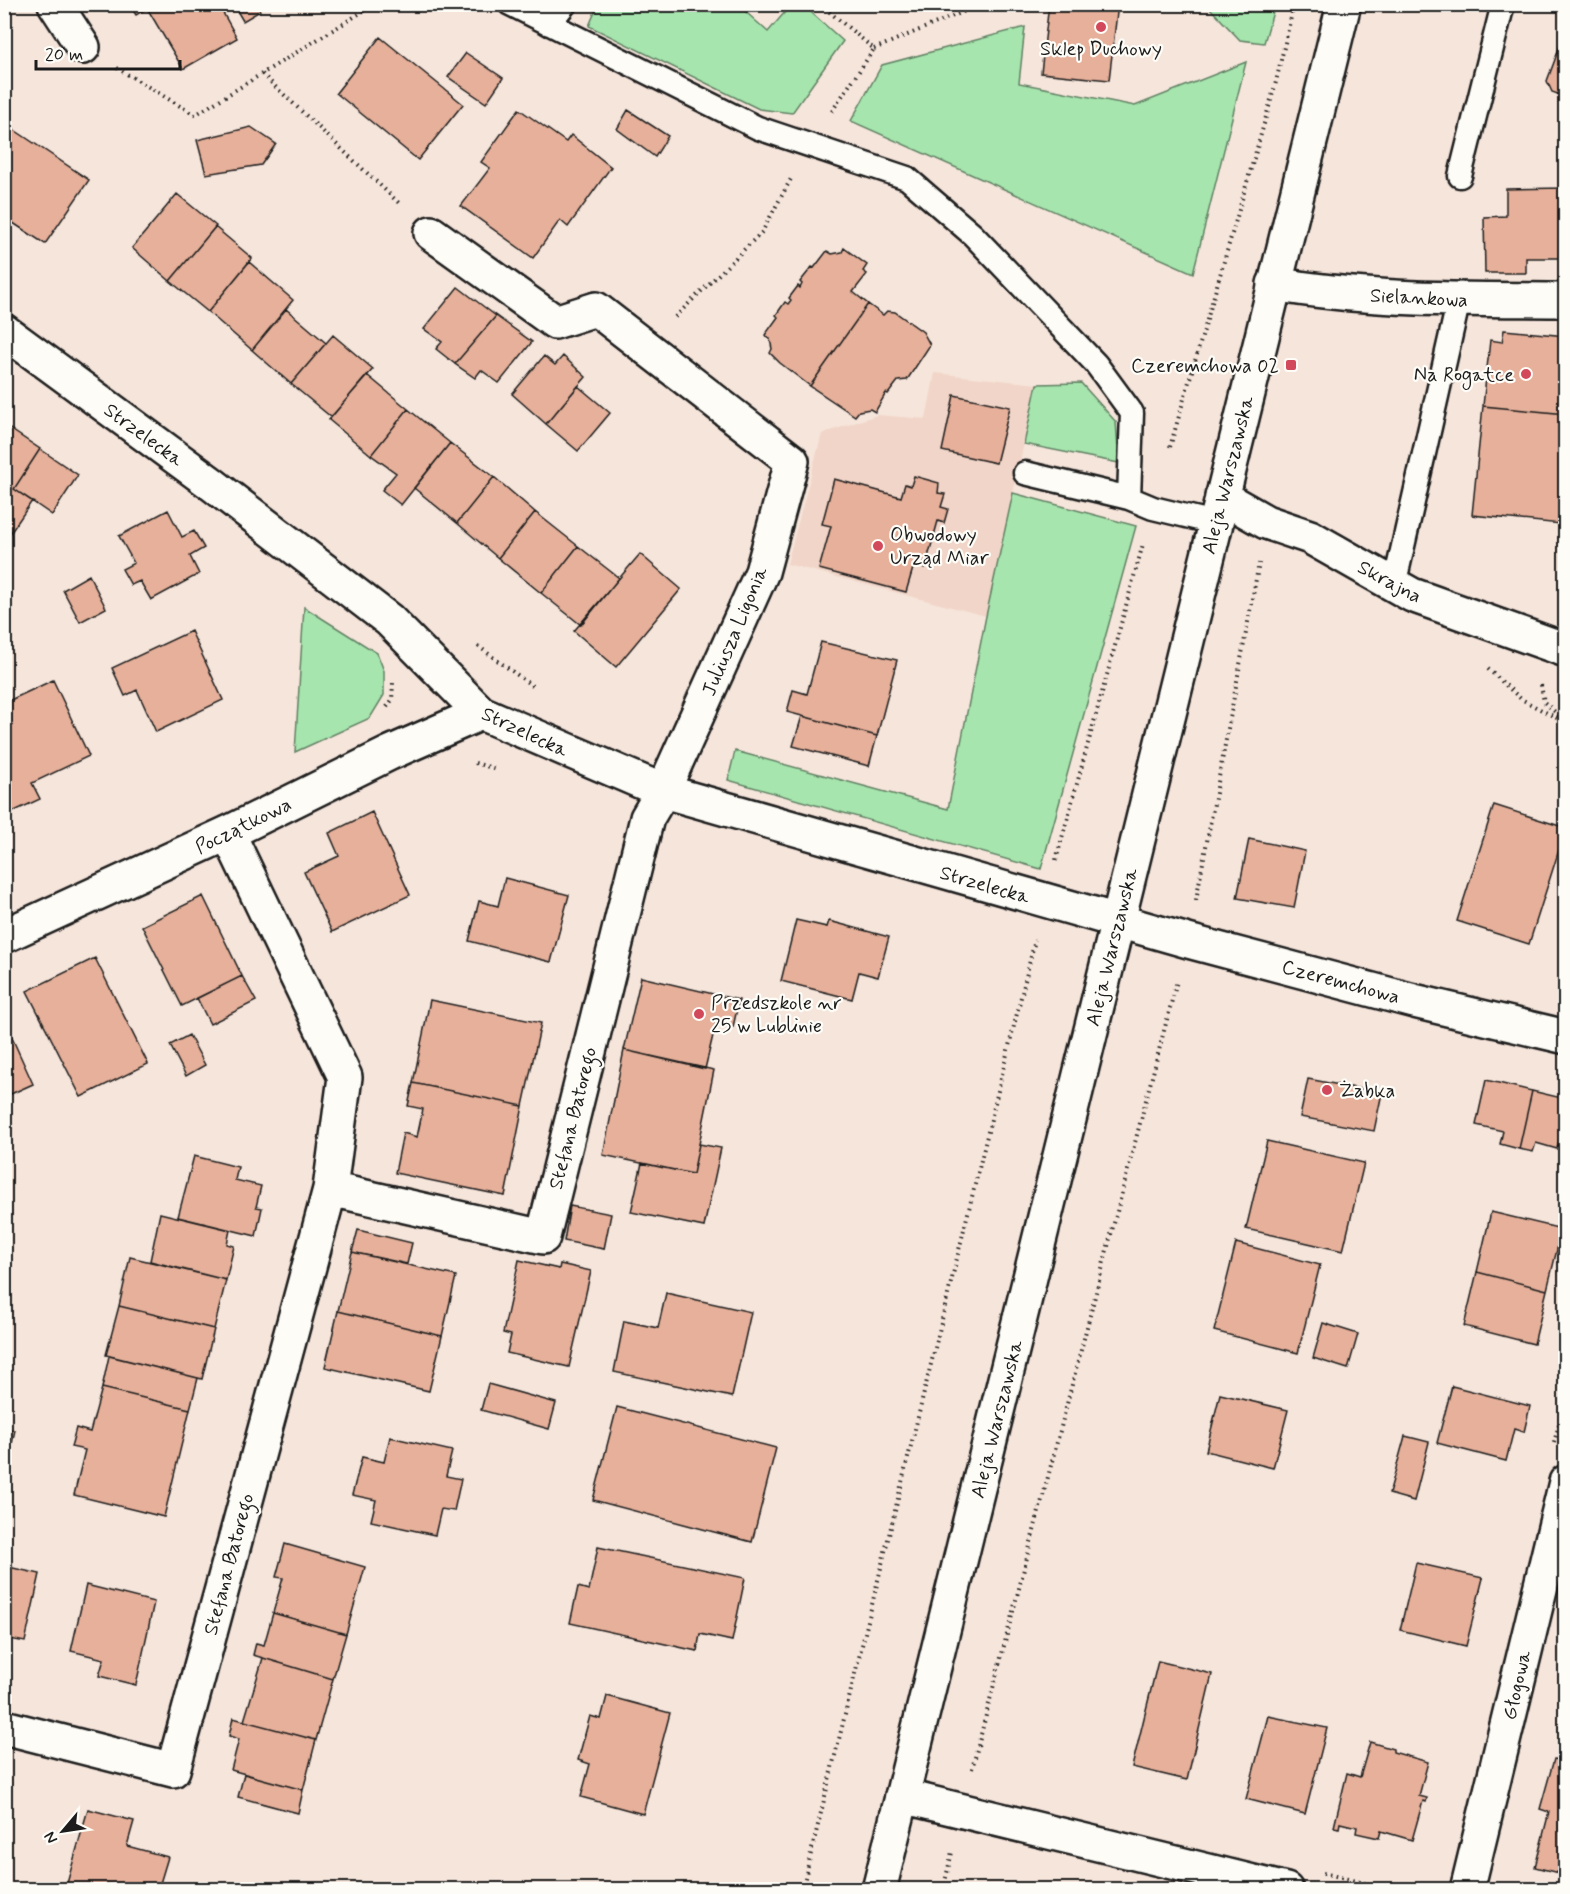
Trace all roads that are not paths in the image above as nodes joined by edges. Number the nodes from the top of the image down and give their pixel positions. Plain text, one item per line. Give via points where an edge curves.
1 (55, 4) edge
2 (510, 4) edge
3 (565, 4) edge
4 (1344, 4) edge
5 (1503, 4) edge
6 (549, 24) junction
7 (83, 47) road end
8 (1460, 176) dead end
9 (431, 233) road end
10 (1274, 284) junction
11 (1459, 299) junction
12 (1566, 300) edge
13 (4, 331) edge
14 (1025, 473) dead end
15 (1129, 498) junction
16 (1218, 510) junction
17 (1394, 586) junction
18 (1566, 650) edge
19 (480, 713) junction
20 (663, 791) junction
21 (228, 833) junction
22 (1118, 919) junction
23 (4, 936) edge
24 (1566, 1037) edge
25 (330, 1189) junction
26 (1566, 1482) edge
27 (4, 1727) edge
28 (902, 1796) junction
29 (1272, 1888) edge
30 (879, 1890) edge
31 (1467, 1890) edge

1 - 7 street
2 - 6 lane
3 - 6 lane
4 - 10 street, Aleja Warszawska
5 - 8 lane
6 - 15 lane via 758,128 907,178 973,235 1096,364 1132,413
9 - 20 street, Juliusza Ligonia via 555,322 596,309 792,461 762,572
10 - 11 street, Sielankowa via 1317,292
10 - 16 street, Aleja Warszawska
11 - 12 street, Sielankowa
11 - 17 lane
13 - 19 street, Strzelecka via 389,620
14 - 15 lane
15 - 16 lane via 1153,508
16 - 17 street, Skrajna via 1310,537
16 - 22 street, Aleja Warszawska
17 - 18 street, Skrajna via 1412,596
19 - 20 street, Strzelecka
19 - 21 street, Początkowa
20 - 22 street, Strzelecka
20 - 25 street, Stefana Batorego via 647,818 543,1237
21 - 23 street, Początkowa
21 - 25 street, Stefana Batorego via 345,1077
22 - 24 street, Czeremchowa via 1414,1001
22 - 28 street, Aleja Warszawska
25 - 27 street, Stefana Batorego via 174,1770
26 - 31 street, Głogowa
28 - 29 street
28 - 30 street, Aleja Warszawska

